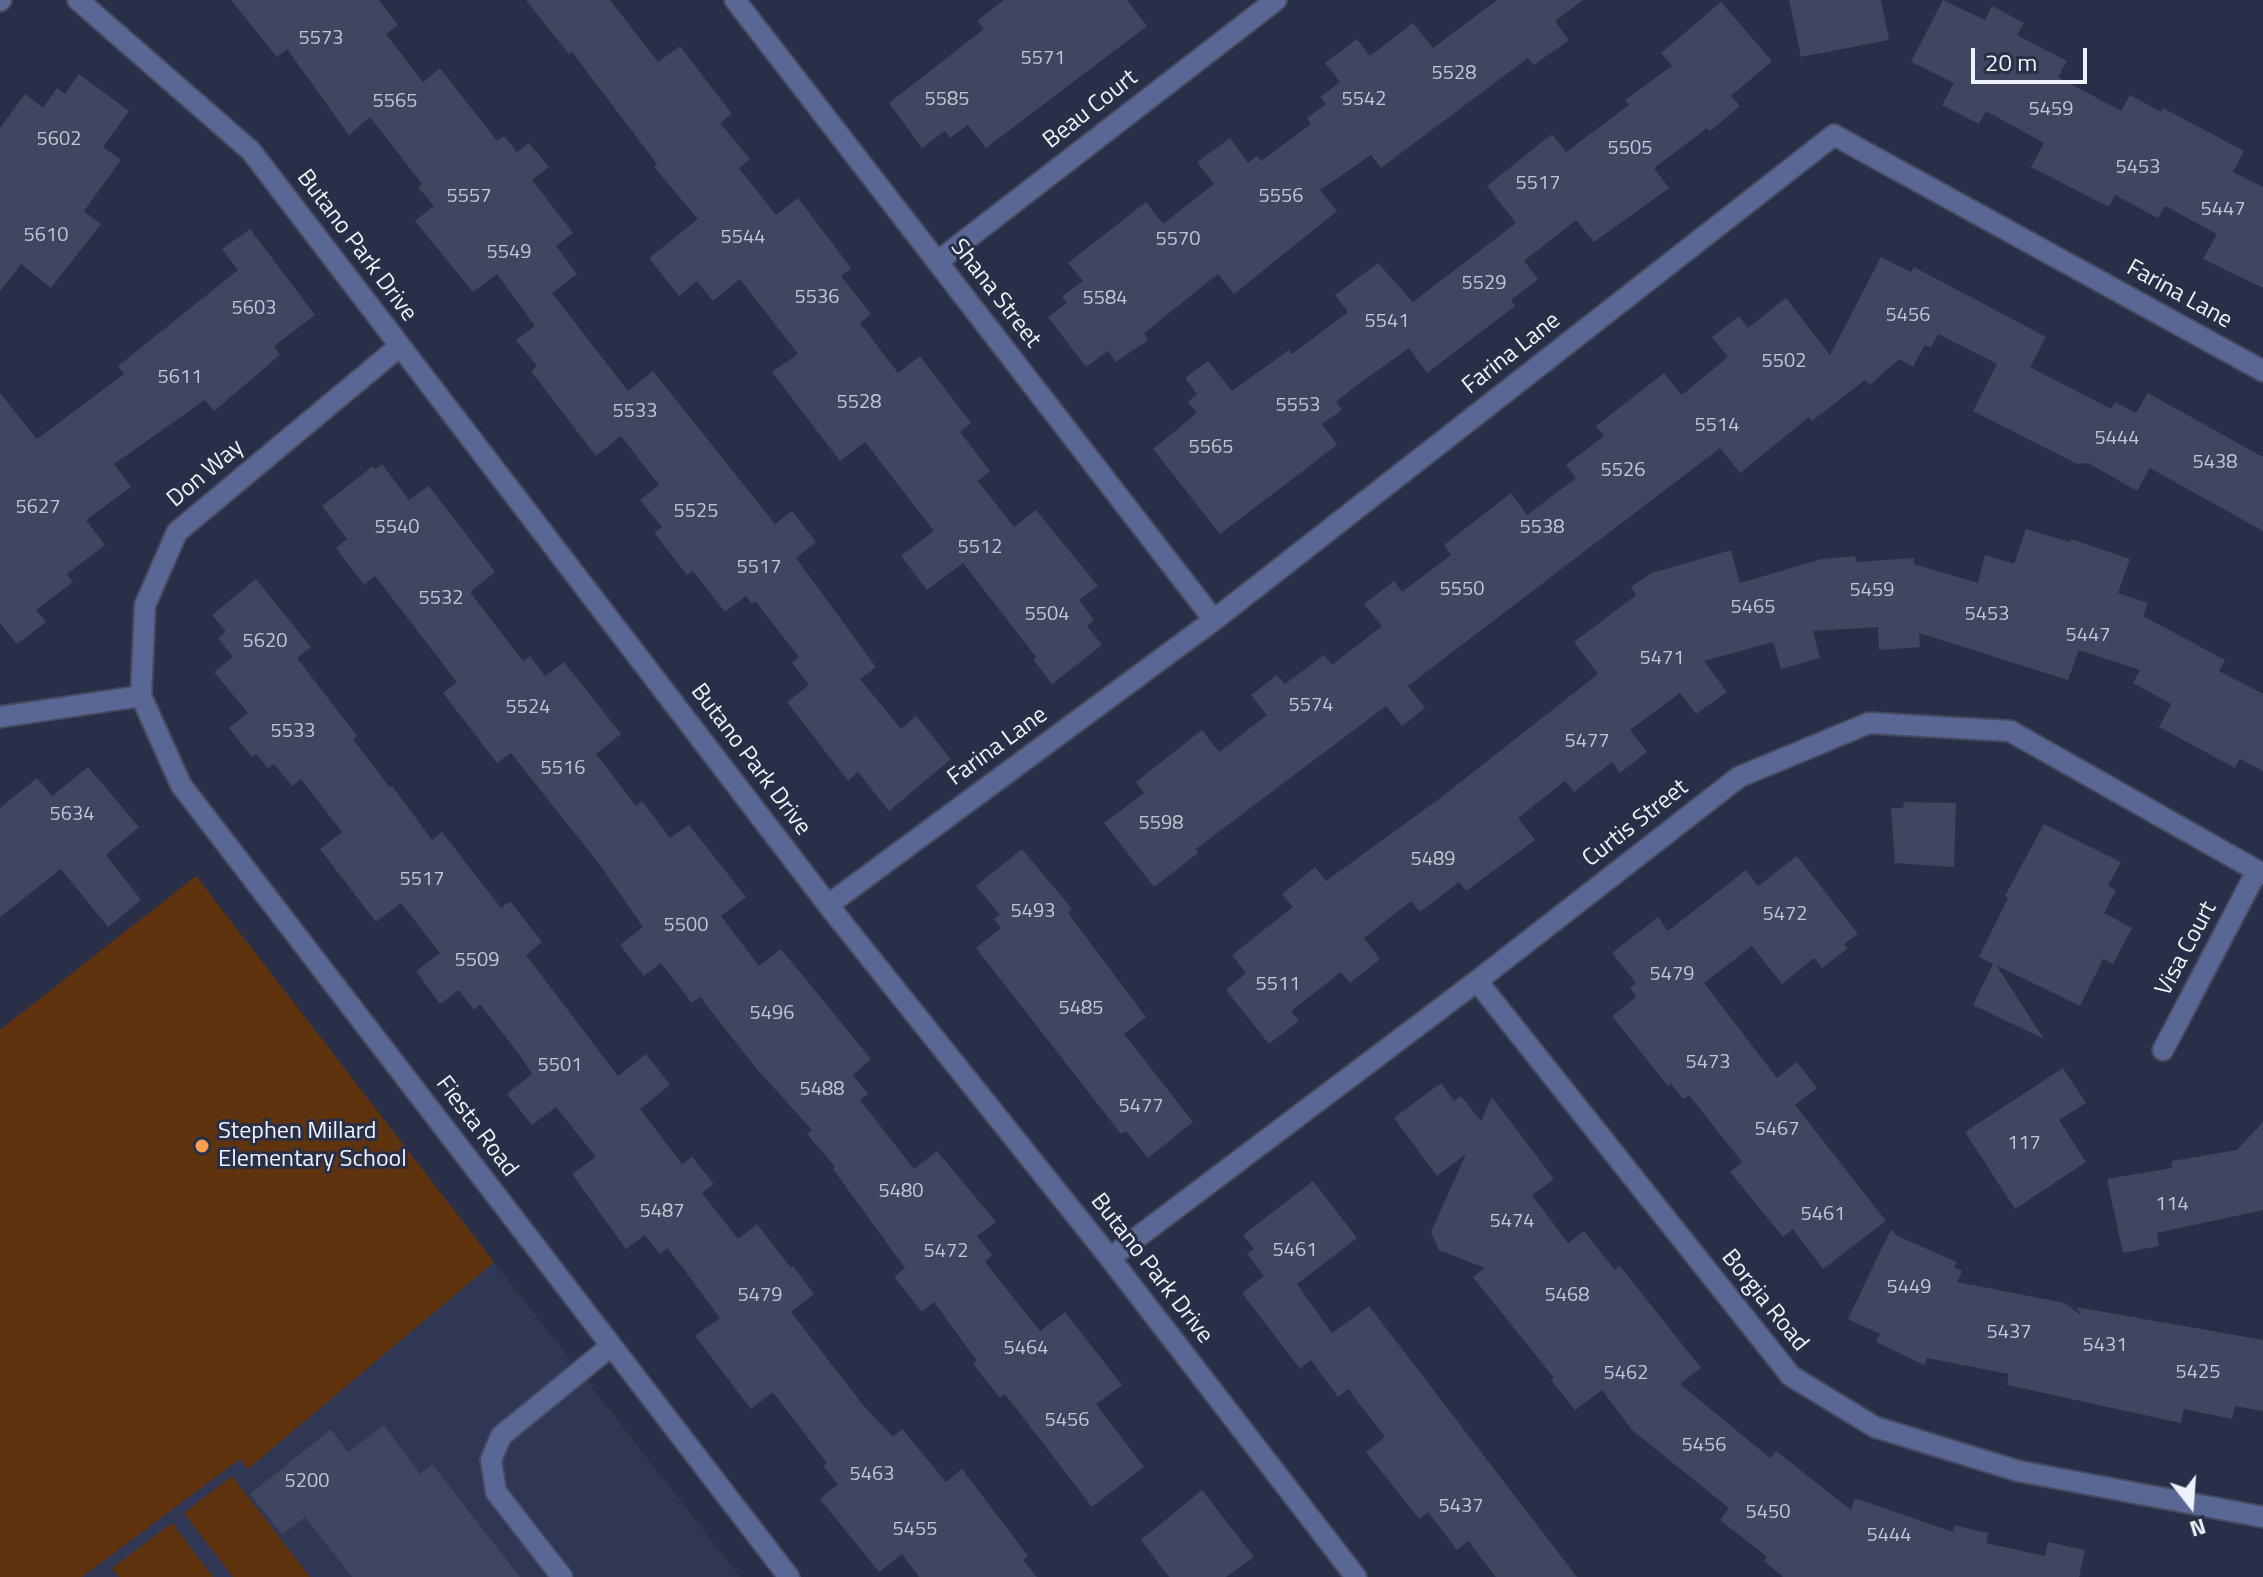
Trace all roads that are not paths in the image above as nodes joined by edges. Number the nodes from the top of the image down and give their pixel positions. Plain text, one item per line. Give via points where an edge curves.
1 (78, 0) edge
2 (735, 0) edge
3 (1276, 0) edge
4 (937, 262) junction
5 (400, 346) junction
6 (2263, 371) edge
7 (1214, 620) junction
8 (141, 696) junction
9 (0, 717) edge
10 (2260, 873) edge
11 (828, 905) junction
12 (1477, 981) junction
13 (2163, 1050) dead end
14 (1110, 1258) junction
15 (611, 1346) junction
16 (2263, 1517) edge
17 (562, 1577) edge
18 (789, 1577) edge
19 (1356, 1577) edge

1 - 5 street, Butano Park Drive via 251,151
2 - 4 street, Shana Street
3 - 4 street, Beau Court
4 - 7 street, Shana Street
5 - 8 street, Don Way via 177,532 145,605
5 - 11 street, Butano Park Drive
6 - 7 street, Farina Lane via 1834,135
7 - 11 street, Farina Lane
8 - 9 street
8 - 15 street, Fiesta Road via 181,785
10 - 12 street, Curtis Street via 2010,731 1869,723 1739,777
10 - 13 street, Visa Court
11 - 14 street, Butano Park Drive
12 - 14 street, Curtis Street
12 - 16 street, Borgia Road via 1791,1376 1875,1427 2018,1471
14 - 19 street, Butano Park Drive
15 - 17 street via 501,1436 491,1460 496,1492
15 - 18 street, Fiesta Road

